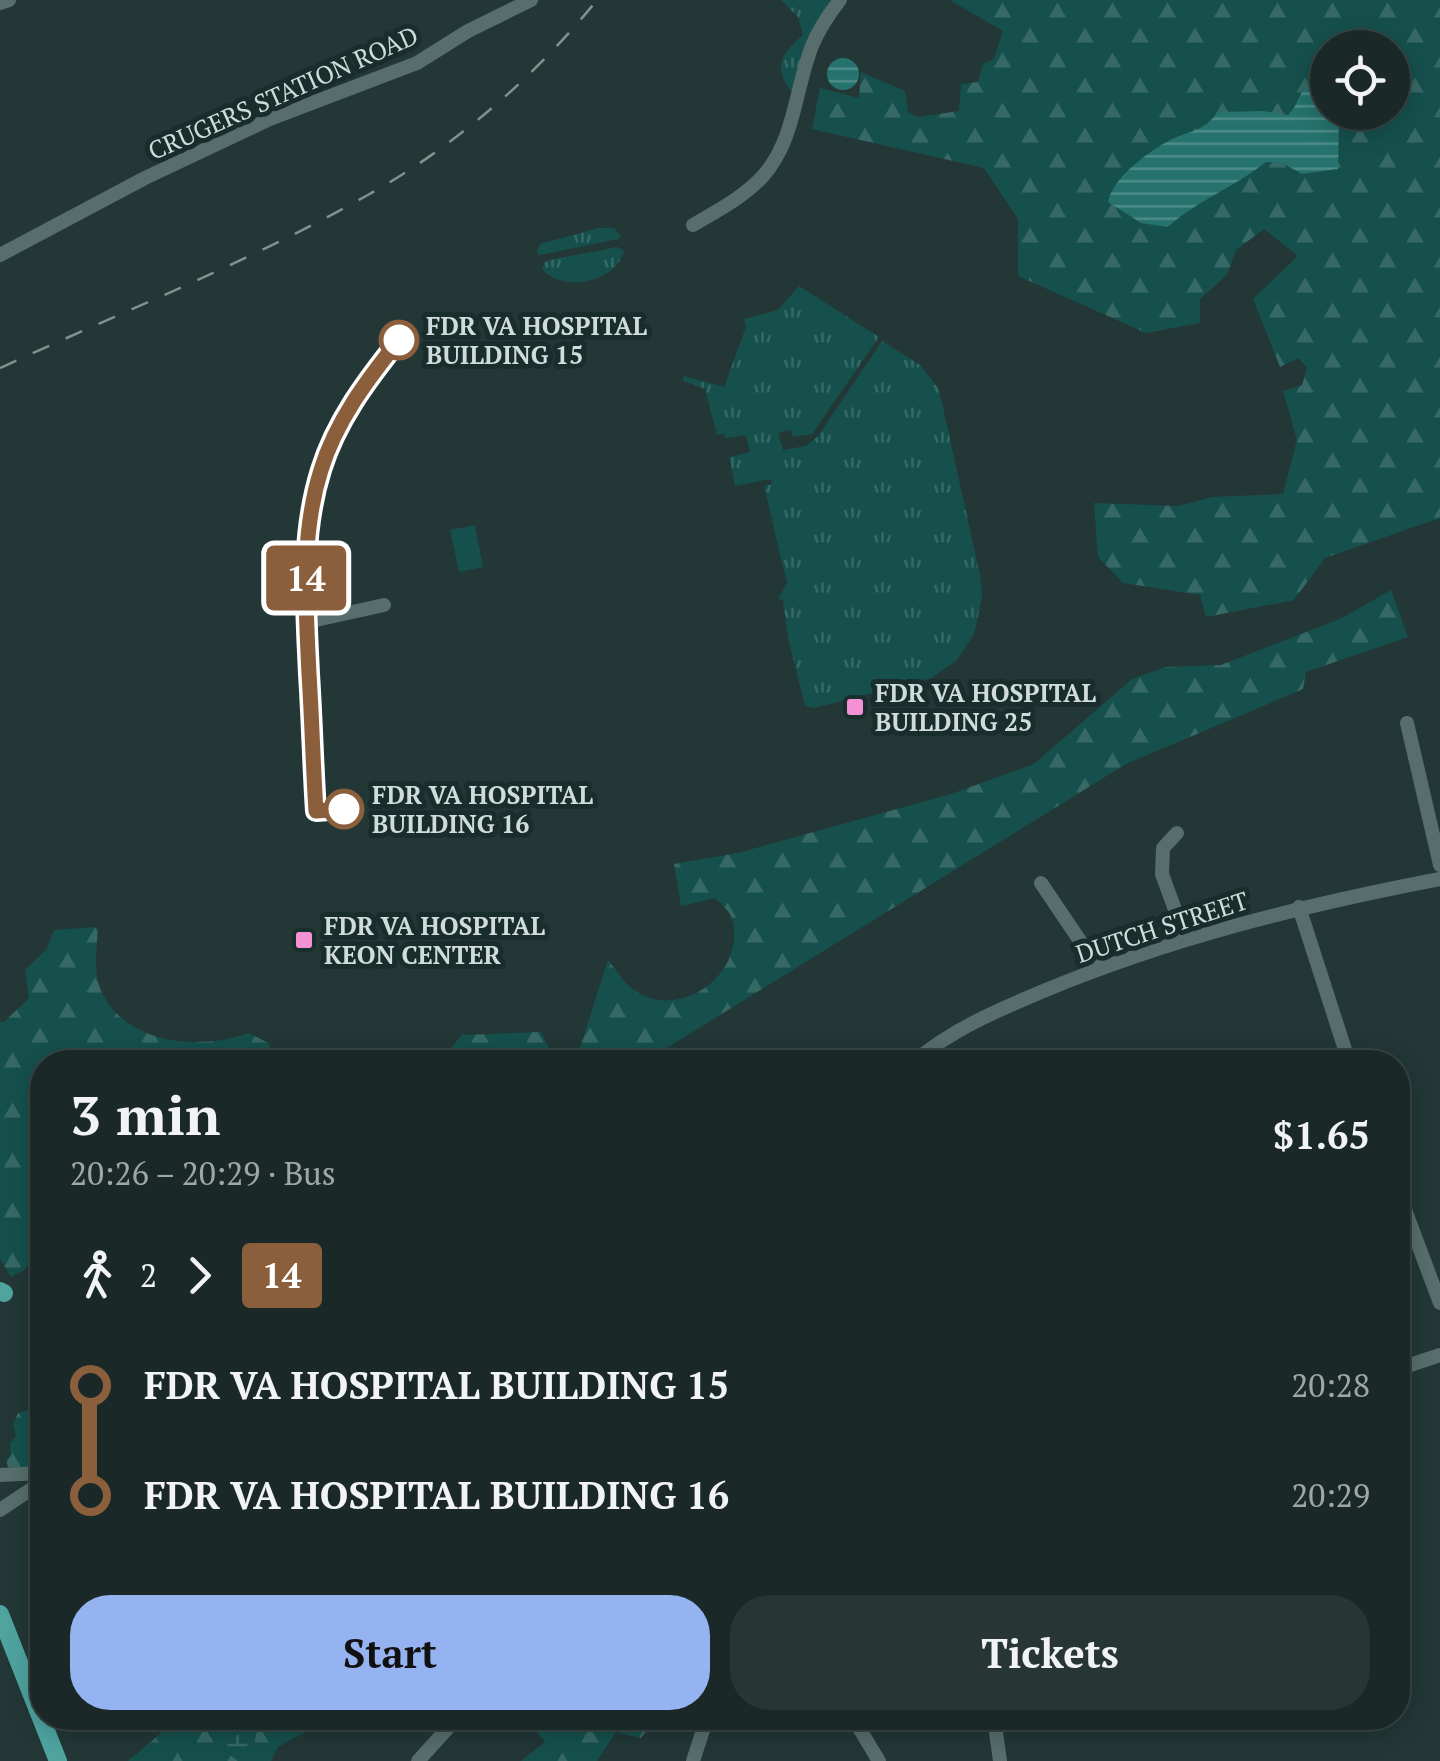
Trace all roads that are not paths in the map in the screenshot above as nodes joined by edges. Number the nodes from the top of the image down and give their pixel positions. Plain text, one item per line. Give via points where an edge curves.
1 (9, 0) edge
2 (531, 0) edge
3 (840, 0) edge
4 (0, 3) edge
5 (693, 225) dead end
6 (0, 255) edge
7 (384, 605) dead end
8 (307, 622) dead end
9 (1406, 723) dead end
10 (1177, 833) dead end
11 (1440, 865) edge
12 (1440, 879) edge
13 (1041, 883) dead end
14 (1299, 907) junction
15 (1186, 940) junction
16 (1099, 969) junction
17 (931, 1050) edge
18 (1341, 1050) edge
19 (1410, 1223) edge
20 (1440, 1302) edge
21 (1440, 1355) edge
22 (1410, 1366) edge
23 (30, 1474) edge
24 (0, 1476) edge
25 (30, 1490) edge
26 (0, 1510) edge
27 (0, 1614) edge
28 (30, 1690) edge
29 (46, 1730) edge
30 (446, 1730) edge
31 (703, 1730) edge
32 (860, 1730) edge
33 (996, 1730) edge
34 (58, 1761) edge
35 (418, 1761) edge
36 (693, 1761) edge
37 (879, 1761) edge
38 (1000, 1761) edge

1 - 4 street
2 - 6 street, CRUGERS STATION ROAD via 417,63 270,119
3 - 5 street via 811,48 776,157 740,196
7 - 8 street
9 - 11 street
10 - 15 street via 1162,848 1162,874
12 - 14 street, DUTCH STREET
13 - 16 street
14 - 15 street, DUTCH STREET
14 - 18 street
15 - 16 street, DUTCH STREET
16 - 17 street, DUTCH STREET via 962,1028
19 - 20 street
21 - 22 street
23 - 24 street
25 - 26 street
27 - 28 main road
29 - 34 main road
30 - 35 street
31 - 36 street
32 - 37 street
33 - 38 street

